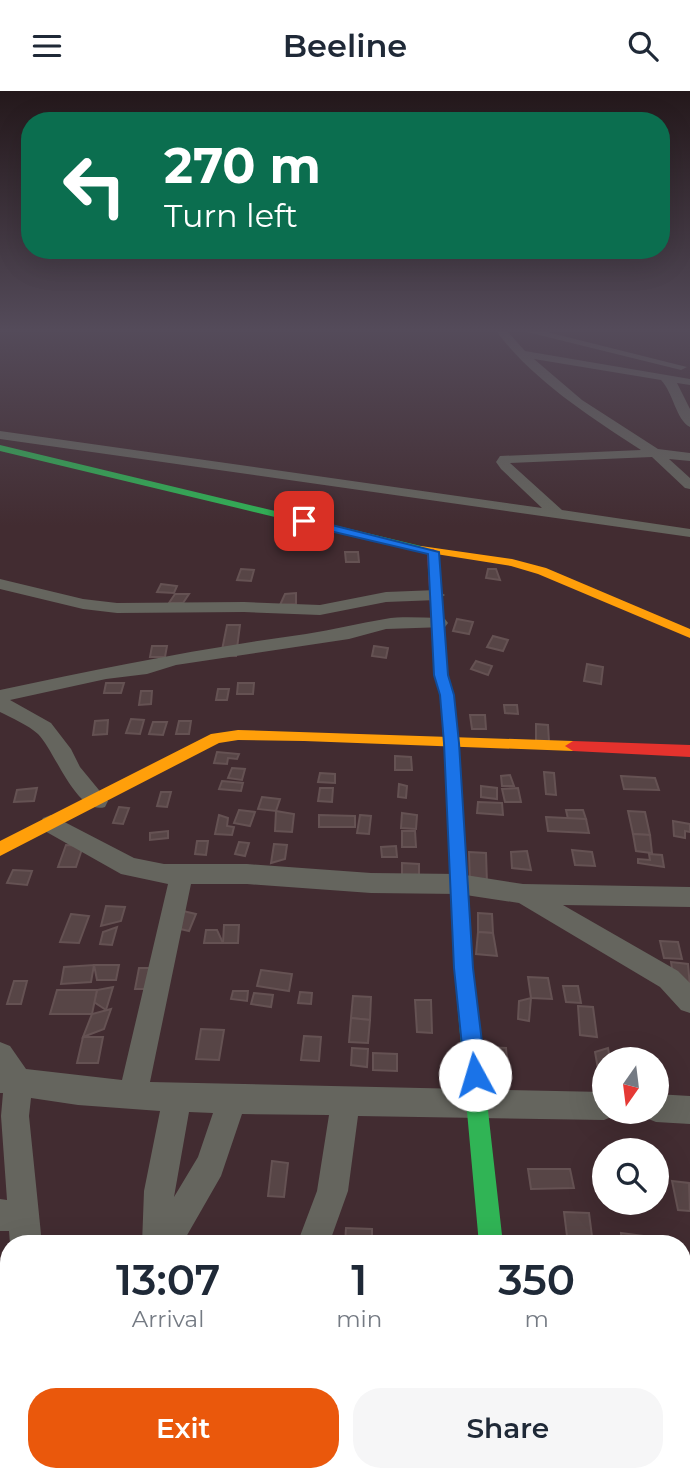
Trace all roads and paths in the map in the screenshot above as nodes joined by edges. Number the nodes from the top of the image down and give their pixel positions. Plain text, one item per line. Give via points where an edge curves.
1 (570, 396) edge
2 (678, 396) edge
3 (690, 423) edge
4 (0, 435) edge
5 (0, 448) edge
6 (655, 453) junction
7 (690, 457) edge
8 (690, 485) edge
9 (558, 515) junction
10 (690, 533) edge
11 (433, 552) junction
12 (0, 584) edge
13 (437, 595) junction
14 (439, 622) junction
15 (690, 634) edge
16 (0, 696) edge
17 (0, 703) edge
18 (452, 743) junction
19 (690, 751) edge
20 (97, 801) junction
21 (51, 824) junction
22 (0, 849) edge
23 (182, 874) junction
24 (459, 884) junction
25 (523, 894) junction
26 (690, 897) edge
27 (690, 1001) edge
28 (0, 1056) edge
29 (9, 1080) edge
30 (133, 1094) junction
31 (177, 1097) junction
32 (345, 1099) junction
33 (232, 1100) junction
34 (478, 1101) junction
35 (592, 1106) edge
36 (669, 1109) edge
37 (690, 1110) edge
38 (10, 1177) edge
39 (17, 1225) edge
40 (156, 1235) edge
41 (169, 1235) edge
42 (318, 1235) edge
43 (490, 1235) edge

1 - 6 street
2 - 3 street
4 - 9 street
5 - 11 street
6 - 7 street
6 - 8 street
6 - 9 street via 505,459 506,466
9 - 10 street
11 - 13 street
11 - 15 street via 512,562 542,571
12 - 13 street via 83,604 128,609 320,610 386,597
13 - 14 street
14 - 16 street via 386,624 226,650
14 - 18 street via 441,675
17 - 20 street via 44,728
18 - 19 street
18 - 20 street via 304,736 216,738
18 - 24 street
20 - 21 street
21 - 22 street
21 - 23 street via 130,867
23 - 24 street
23 - 30 street
24 - 25 street
24 - 34 street
25 - 26 street
25 - 27 street via 674,982
28 - 29 street
29 - 30 street
29 - 38 street via 15,1117
30 - 31 street
31 - 33 street
31 - 40 street
32 - 33 street
32 - 34 street
32 - 42 street via 337,1180
33 - 41 street via 210,1165
34 - 35 street
34 - 43 street
36 - 37 street
38 - 39 street

